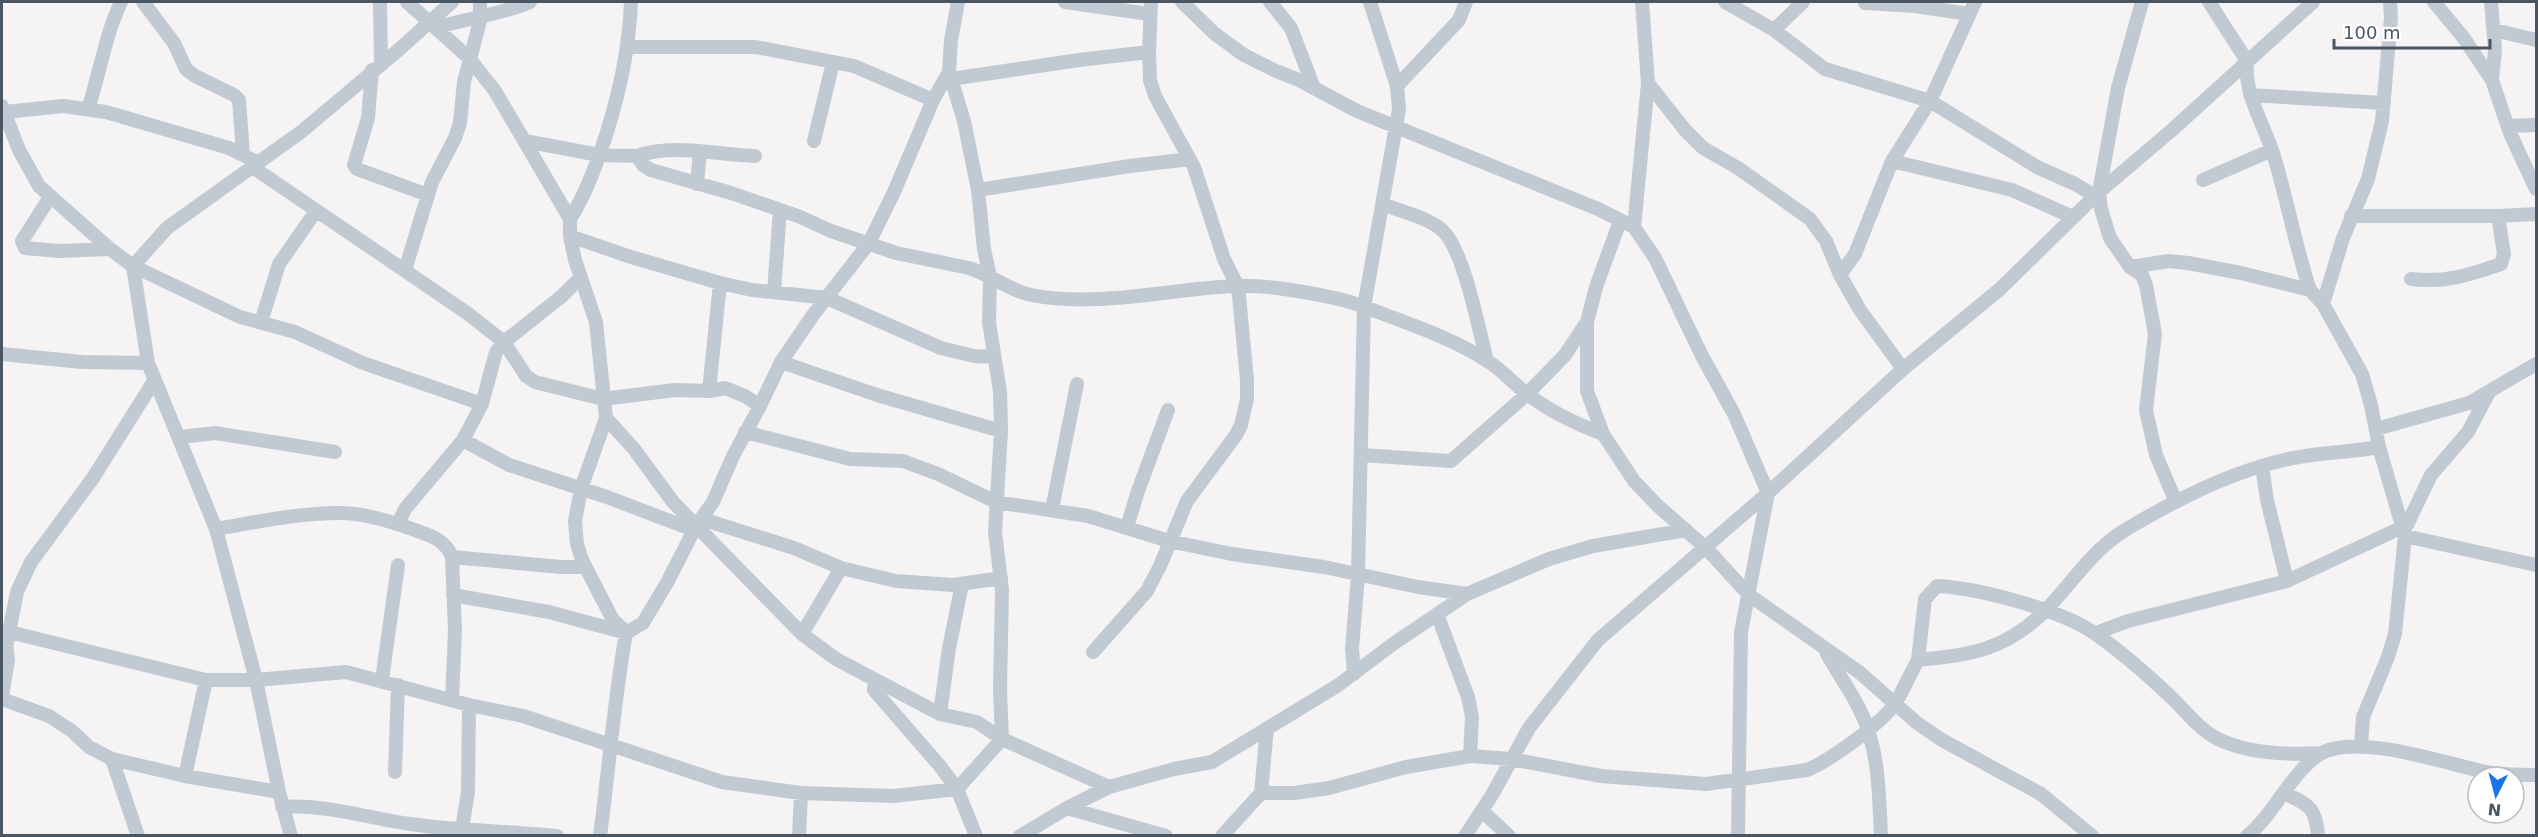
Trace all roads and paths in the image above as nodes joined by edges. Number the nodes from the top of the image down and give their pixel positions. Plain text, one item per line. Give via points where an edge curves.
1 (121, 2) edge
2 (143, 2) edge
3 (380, 2) edge
4 (406, 2) edge
5 (452, 2) edge
6 (480, 2) edge
7 (530, 2) edge
8 (631, 2) edge
9 (958, 2) edge
10 (1065, 2) edge
11 (1182, 2) edge
12 (1270, 2) edge
13 (1370, 2) edge
14 (1466, 2) edge
15 (1642, 2) edge
16 (1725, 2) edge
17 (1803, 2) edge
18 (2142, 2) edge
19 (2209, 2) edge
20 (2313, 2) edge
21 (2390, 2) edge
22 (2434, 2) edge
23 (2491, 2) edge
24 (1865, 3) dead end
25 (1150, 8) edge
26 (1972, 8) edge
27 (479, 16) junction
28 (433, 25) junction
29 (1774, 30) junction
30 (2494, 30) junction
31 (2536, 39) edge
32 (628, 47) junction
33 (1149, 52) junction
34 (469, 58) junction
35 (833, 62) junction
36 (2247, 62) junction
37 (377, 67) junction
38 (950, 76) junction
39 (2492, 80) junction
40 (1648, 83) junction
41 (1397, 86) junction
42 (1314, 88) junction
43 (2250, 95) junction
44 (933, 100) junction
45 (1930, 101) junction
46 (2384, 103) junction
47 (3, 109) edge
48 (87, 109) junction
49 (2536, 125) edge
50 (1397, 126) junction
51 (2508, 126) junction
52 (525, 141) junction
53 (814, 141) dead end
54 (2272, 150) junction
55 (700, 151) junction
56 (243, 154) junction
57 (599, 155) junction
58 (637, 156) junction
59 (755, 156) dead end
60 (1190, 159) junction
61 (1892, 161) junction
62 (254, 164) junction
63 (2203, 180) dead end
64 (697, 184) junction
65 (2536, 189) edge
66 (978, 190) junction
67 (2097, 194) junction
68 (429, 195) junction
69 (50, 197) junction
70 (1383, 204) junction
71 (780, 210) junction
72 (316, 211) junction
73 (2536, 214) edge
74 (2351, 216) junction
75 (2498, 216) junction
76 (2073, 217) junction
77 (570, 219) junction
78 (1620, 221) junction
79 (1634, 227) junction
80 (570, 236) junction
81 (869, 243) junction
82 (110, 249) junction
83 (133, 266) junction
84 (2130, 267) junction
85 (405, 270) junction
86 (1840, 275) junction
87 (990, 277) junction
88 (580, 278) junction
89 (2411, 279) dead end
90 (720, 282) junction
91 (1237, 285) junction
92 (2310, 290) junction
93 (774, 292) junction
94 (827, 298) junction
95 (2323, 304) junction
96 (1364, 307) junction
97 (261, 322) junction
98 (1587, 322) junction
99 (504, 342) junction
100 (2, 354) edge
101 (994, 357) junction
102 (1486, 361) junction
103 (781, 362) junction
104 (148, 363) junction
105 (2536, 364) edge
106 (1903, 369) junction
107 (154, 381) junction
108 (1077, 384) dead end
109 (709, 391) junction
110 (1527, 394) junction
111 (2488, 394) junction
112 (603, 399) junction
113 (482, 404) junction
114 (760, 406) junction
115 (1168, 410) dead end
116 (606, 418) junction
117 (2376, 429) junction
118 (1001, 431) junction
119 (745, 432) junction
120 (1603, 434) junction
121 (180, 437) junction
122 (463, 440) junction
123 (2379, 447) junction
124 (335, 452) dead end
125 (1361, 455) junction
126 (2262, 466) junction
127 (581, 489) junction
128 (1768, 493) junction
129 (996, 501) junction
130 (2176, 502) junction
131 (1052, 509) junction
132 (398, 524) junction
133 (698, 526) junction
134 (1127, 527) junction
135 (216, 529) junction
136 (1686, 530) junction
137 (2404, 532) junction
138 (1169, 541) junction
139 (1706, 548) junction
140 (452, 556) junction
141 (398, 565) dead end
142 (2536, 565) edge
143 (585, 567) junction
144 (841, 568) junction
145 (1358, 575) junction
146 (1001, 578) junction
147 (2287, 581) junction
148 (962, 584) junction
149 (1467, 594) junction
150 (453, 595) junction
151 (1749, 595) junction
152 (2045, 611) junction
153 (1437, 614) junction
154 (626, 633) junction
155 (2096, 633) junction
156 (6, 634) edge
157 (802, 634) junction
158 (1825, 650) junction
159 (1093, 652) dead end
160 (1918, 660) junction
161 (1354, 674) junction
162 (206, 680) junction
163 (256, 680) junction
164 (382, 680) junction
165 (875, 681) junction
166 (398, 685) junction
167 (2, 698) edge
168 (452, 700) junction
169 (1895, 703) junction
170 (469, 705) junction
171 (940, 714) junction
172 (1267, 728) junction
173 (1868, 730) junction
174 (1002, 739) junction
175 (2361, 746) junction
176 (612, 747) junction
177 (2321, 753) junction
178 (1470, 756) junction
179 (112, 759) junction
180 (1511, 759) junction
181 (395, 772) dead end
182 (2536, 775) edge
183 (185, 776) junction
184 (1737, 780) junction
185 (1109, 787) junction
186 (957, 789) junction
187 (279, 792) junction
188 (801, 793) junction
189 (1261, 793) junction
190 (2284, 793) junction
191 (282, 807) junction
192 (1067, 808) junction
193 (1482, 811) junction
194 (461, 832) edge
195 (138, 836) edge
196 (291, 836) edge
197 (557, 836) edge
198 (600, 836) edge
199 (799, 836) edge
200 (976, 836) edge
201 (1020, 836) edge
202 (1166, 836) edge
203 (1222, 836) edge
204 (1465, 836) edge
205 (1509, 836) edge
206 (1738, 836) edge
207 (1881, 836) edge
208 (2092, 836) edge
209 (2247, 836) edge
210 (2318, 836) edge

1 - 48 street
2 - 56 street via 174,43 186,69 239,100
3 - 37 street
4 - 28 street
5 - 28 street
6 - 27 street
7 - 27 street via 507,12
8 - 32 street
9 - 38 street
10 - 25 street
11 - 42 street via 1244,55
12 - 42 street via 1291,28
13 - 41 street
14 - 41 street via 1459,20
15 - 40 street
16 - 29 street
17 - 29 street
18 - 67 street via 2118,88
19 - 36 street
20 - 36 street
21 - 46 street
22 - 39 street
23 - 30 street
24 - 26 street
25 - 33 street
26 - 45 street
27 - 28 street
27 - 34 street
28 - 34 street
28 - 37 street
29 - 45 street via 1825,69
30 - 31 street
30 - 39 street
32 - 35 street via 756,47
32 - 57 street via 615,108
33 - 38 street
33 - 60 street via 1155,96
34 - 52 street
34 - 68 street via 460,123
35 - 44 street via 854,66
35 - 53 street
36 - 43 street
36 - 67 street
37 - 62 street via 300,132
37 - 68 street via 369,118 354,165
38 - 44 street
38 - 66 street
39 - 51 street
40 - 79 street
40 - 86 street via 1703,148 1810,219 1826,241
41 - 50 street
42 - 50 street via 1357,111
43 - 46 street
43 - 54 street
44 - 81 street
45 - 61 street
45 - 67 street via 2037,167
46 - 74 street via 2368,179
47 - 48 street
47 - 69 street via 29,172
48 - 56 street
49 - 51 street
50 - 70 street
50 - 78 street
51 - 65 street
52 - 57 street
52 - 77 street
54 - 63 street
54 - 92 street
55 - 58 street
55 - 59 street
55 - 64 street
56 - 62 street
57 - 58 street
57 - 77 street
58 - 64 street via 651,170
60 - 66 street
60 - 91 street via 1224,259
61 - 76 street via 2012,190
61 - 86 street via 1855,254
62 - 72 street
62 - 83 street via 167,228
64 - 71 street
66 - 87 street
67 - 76 street
67 - 84 street via 2110,238
68 - 85 street
69 - 82 street
69 - 82 street via 22,241 25,248
70 - 96 street
70 - 102 street via 1434,224 1452,240
71 - 81 street
71 - 93 street
72 - 85 street
72 - 97 street via 279,264
73 - 75 street
74 - 75 street
74 - 95 street
75 - 89 street via 2504,254 2501,264 2460,278 2435,282
76 - 106 street via 2000,289
77 - 80 street
78 - 79 street
78 - 98 street
79 - 128 street via 1679,304
80 - 88 street
80 - 90 street
81 - 87 street
81 - 94 street
82 - 83 street
83 - 97 street via 240,317
83 - 104 street
84 - 92 street via 2169,261 2188,263
84 - 130 street via 2142,275 2154,320 2146,410 2156,455
85 - 99 street
86 - 106 street
87 - 91 street via 1019,292 1065,298 1172,293
87 - 101 street via 989,322
88 - 99 street
88 - 112 street via 596,322
90 - 93 street
90 - 109 street
91 - 96 street via 1336,298
91 - 138 street via 1247,380 1241,426 1187,501
92 - 95 street
93 - 94 street
94 - 101 street via 941,348
94 - 103 street
95 - 117 street via 2362,375
96 - 102 street via 1431,332
96 - 125 street
97 - 113 street
98 - 110 street via 1564,355
98 - 120 street via 1587,391
99 - 112 street via 522,371 535,382
99 - 113 street via 491,364
100 - 104 street via 82,362
101 - 118 street
102 - 110 street
103 - 114 street
103 - 118 street
104 - 107 street
105 - 111 street
106 - 128 street
107 - 121 street
107 - 156 street via 93,478 31,562 17,592
108 - 131 street
109 - 112 street via 675,390
109 - 114 street via 725,388
110 - 120 street via 1566,420
110 - 125 street via 1452,461
111 - 117 street
111 - 137 street via 2469,432 2431,474
112 - 116 street
113 - 122 street
114 - 119 street
115 - 134 street
116 - 127 street
116 - 133 street via 634,448 673,502
117 - 123 street
118 - 129 street
119 - 129 street via 850,459 903,461
119 - 133 street
120 - 136 street via 1634,481
121 - 124 street via 215,433
121 - 135 street
122 - 127 street via 509,465
122 - 132 street via 405,509
123 - 126 street via 2285,459
123 - 137 street
125 - 145 street
126 - 130 street
126 - 147 street
127 - 133 street
127 - 143 street via 575,521
128 - 139 street
128 - 151 street
129 - 131 street
129 - 146 street via 995,532
130 - 152 street via 2105,546
131 - 134 street
132 - 135 street via 342,513
132 - 140 street via 433,536 448,545
133 - 144 street via 794,548
133 - 154 street via 643,623
133 - 157 street
134 - 138 street
135 - 163 street
136 - 139 street
136 - 149 street via 1593,546 1549,559
137 - 142 street
137 - 147 street
137 - 175 street via 2395,634 2363,717
138 - 145 street
138 - 159 street via 1147,591
139 - 151 street
139 - 180 street via 1598,640 1529,728
140 - 143 street
140 - 150 street
141 - 164 street
143 - 154 street via 613,620
144 - 148 street via 897,581
144 - 157 street
145 - 149 street
145 - 161 street via 1352,649
146 - 148 street
146 - 174 street
147 - 155 street via 2128,621
148 - 171 street
149 - 153 street
150 - 154 street via 549,612
150 - 168 street
151 - 158 street
151 - 184 street via 1741,632 1742,712
152 - 155 street
152 - 160 street via 1993,647
152 - 160 street via 1937,586 1925,599
153 - 161 street
153 - 178 street via 1468,697 1472,717
154 - 176 street via 614,699
155 - 177 street via 2217,738 2254,750
156 - 162 street
156 - 167 street via 7,668
157 - 165 street
158 - 169 street
158 - 173 street via 1860,708
160 - 169 street
161 - 172 street
162 - 163 street
162 - 183 street
163 - 164 street via 346,672
163 - 187 street
164 - 166 street
165 - 171 street
165 - 186 street via 874,690
166 - 168 street
166 - 181 street
167 - 179 street via 49,716 89,747
168 - 170 street
169 - 173 street
169 - 208 street via 1942,740 2042,794
170 - 176 street via 523,716
170 - 194 street via 468,792
171 - 174 street via 977,722
172 - 185 street via 1212,762
172 - 189 street
173 - 184 street via 1807,770
173 - 207 street via 1875,757
174 - 185 street
174 - 186 street
175 - 177 street
175 - 182 street via 2488,772
176 - 188 street via 723,782
176 - 198 street
177 - 190 street
178 - 180 street
178 - 189 street via 1406,767 1329,788
179 - 183 street
179 - 195 street
180 - 184 street via 1601,776 1706,784
180 - 193 street
183 - 187 street
184 - 206 street
185 - 192 street
186 - 188 street via 893,796
186 - 200 street
187 - 191 street
188 - 199 street
189 - 203 street
190 - 209 street
190 - 210 street via 2310,806
191 - 194 street via 333,809
191 - 196 street
192 - 201 street
192 - 202 street
193 - 204 street
193 - 205 street
194 - 197 street

